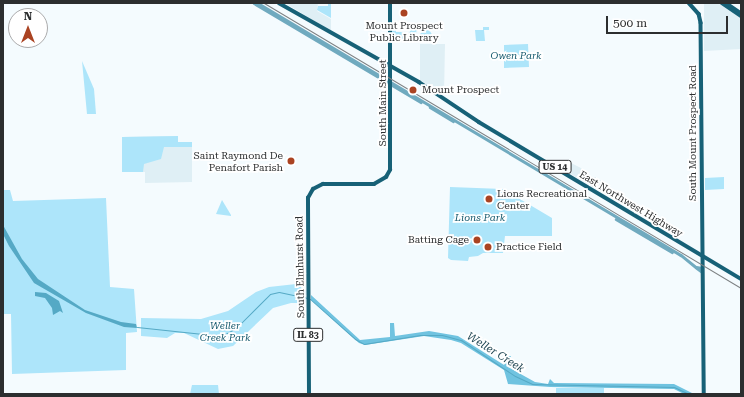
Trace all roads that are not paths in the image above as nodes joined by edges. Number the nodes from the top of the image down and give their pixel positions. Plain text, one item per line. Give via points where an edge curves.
1 (254, 3) edge
2 (258, 3) edge
3 (279, 3) edge
4 (390, 3) edge
5 (690, 3) edge
6 (722, 3) edge
7 (726, 3) edge
8 (730, 3) edge
9 (740, 13) edge
10 (390, 66) junction
11 (390, 83) junction
12 (313, 189) joint
13 (702, 256) junction
14 (702, 269) junction
15 (741, 279) edge
16 (309, 394) edge
17 (703, 394) edge

1 - 11 street
2 - 11 street
3 - 10 main road, US 14
4 - 10 main road, South Main Street / IL 83
5 - 13 main road, South Mount Prospect Road via 700,15 701,23
6 - 9 main road
7 - 9 main road
8 - 9 main road
10 - 11 main road, South Main Street / IL 83
10 - 13 main road, East Northwest Highway / US 14
11 - 12 main road, South Main Street / IL 83 via 391,165 386,177 374,184 326,183
11 - 14 street
12 - 16 main road, South Elmhurst Road / IL 83 via 307,203
13 - 14 main road, South Mount Prospect Road
13 - 15 main road, East Northwest Highway / US 14
14 - 17 main road, South Mount Prospect Road

